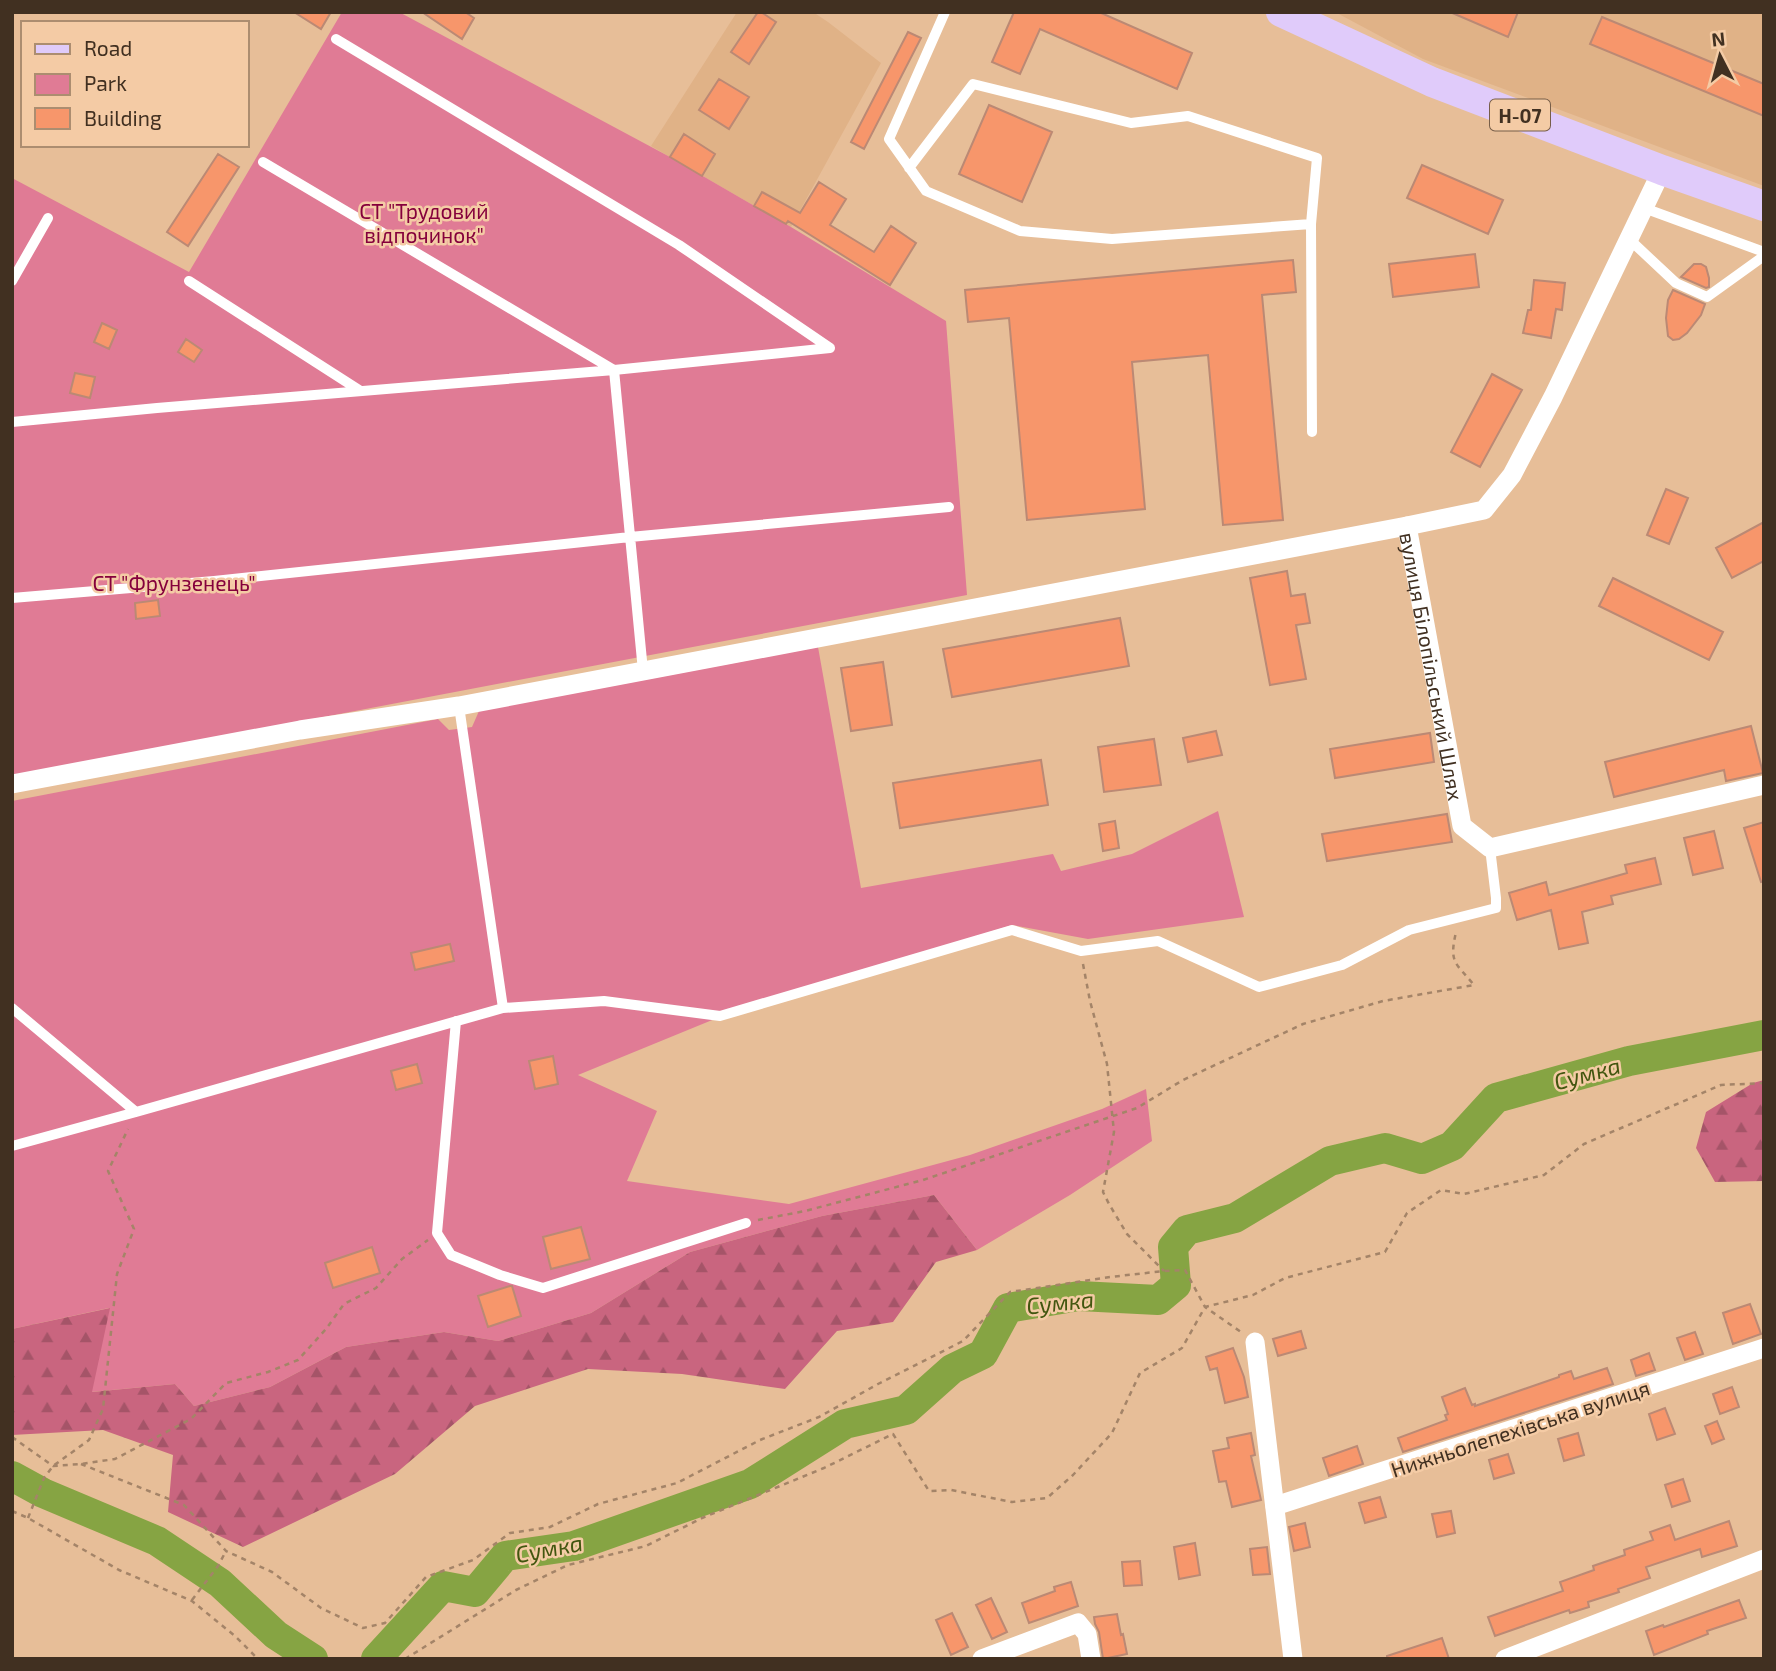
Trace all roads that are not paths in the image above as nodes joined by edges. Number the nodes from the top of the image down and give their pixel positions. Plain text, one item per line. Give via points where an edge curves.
1 (946, 12) edge
2 (1281, 12) edge
3 (336, 39) dead end
4 (263, 162) dead end
5 (909, 168) junction
6 (1662, 170) junction
7 (1755, 200) edge
8 (1644, 208) junction
9 (48, 218) dead end
10 (1311, 224) junction
11 (1629, 239) junction
12 (1764, 254) edge
13 (12, 281) edge
14 (189, 281) dead end
15 (614, 370) junction
16 (359, 391) junction
17 (12, 422) edge
18 (1312, 432) dead end
19 (949, 507) dead end
20 (1408, 526) junction
21 (631, 537) junction
22 (12, 598) edge
23 (643, 671) junction
24 (458, 706) junction
25 (12, 784) edge
26 (1764, 785) edge
27 (1490, 848) junction
28 (12, 1008) edge
29 (503, 1008) junction
30 (456, 1021) junction
31 (136, 1112) junction
32 (12, 1146) edge
33 (746, 1223) road end
34 (1255, 1342) road end
35 (1764, 1348) edge
36 (1275, 1506) junction
37 (1764, 1559) edge
38 (982, 1659) edge
39 (1091, 1659) edge
40 (1293, 1659) edge
41 (1505, 1659) edge

1 - 5 lane via 889,139
2 - 6 main road, Н-07 via 1432,82
3 - 15 lane via 679,245 830,348
4 - 15 lane
5 - 10 lane via 926,191 1020,231 1112,239
5 - 10 lane via 973,84 1131,123 1188,116 1317,158
6 - 7 main road, Н-07
6 - 8 street, вулиця Білопільський Шлях
8 - 11 street, вулиця Білопільський Шлях
8 - 12 lane
9 - 13 lane
10 - 18 lane
11 - 12 lane via 1676,283 1707,297
11 - 20 street, вулиця Білопільський Шлях via 1512,475 1484,510
14 - 16 lane
15 - 16 lane
15 - 21 lane
16 - 17 lane
19 - 21 lane
20 - 23 street
20 - 27 street, вулиця Білопільський Шлях via 1462,825
21 - 22 lane via 214,582
21 - 23 lane
23 - 24 street
24 - 25 street via 300,730
24 - 29 lane
26 - 27 street
27 - 29 lane via 1496,908 1409,930 1342,965 1259,988 1158,941 1082,951 1012,930 720,1016 604,1002
28 - 31 lane
29 - 30 lane
30 - 31 lane
30 - 33 lane via 437,1233 451,1255 543,1288
31 - 32 lane
34 - 36 street
35 - 36 street, Нижньолепехівська вулиця
36 - 40 street
37 - 41 street
38 - 39 street via 1078,1623 1087,1634

